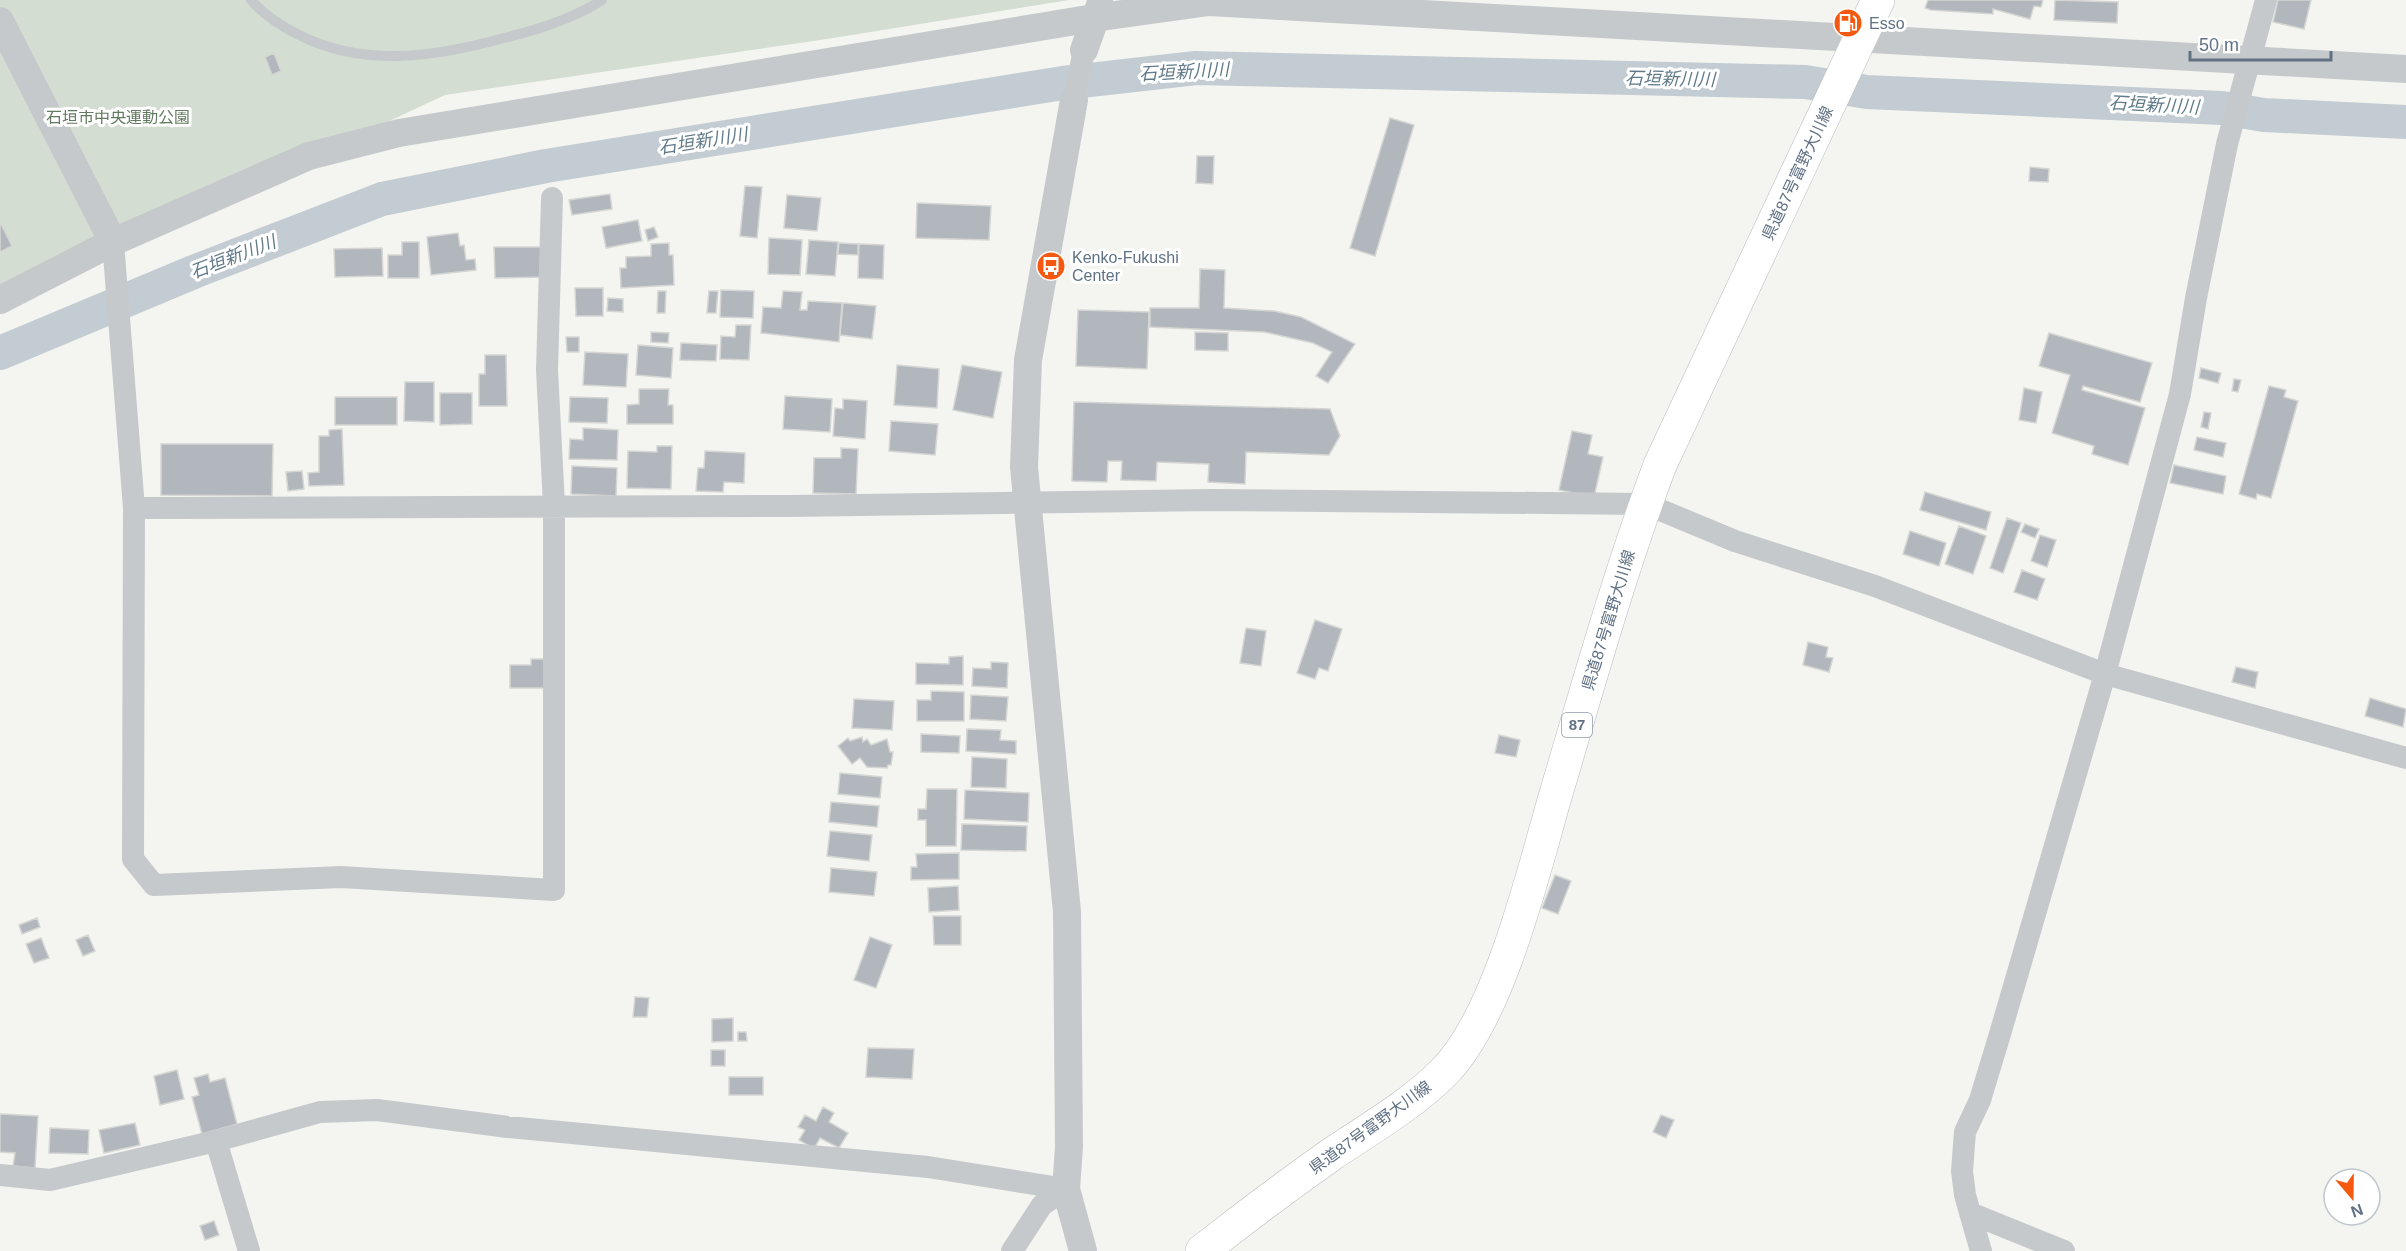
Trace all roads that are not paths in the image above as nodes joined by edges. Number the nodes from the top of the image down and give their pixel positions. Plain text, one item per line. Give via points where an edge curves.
1 (250, 0) edge
2 (602, 0) edge
3 (1878, 0) edge
4 (2266, 0) edge
5 (1098, 9) edge
6 (0, 21) edge
7 (1084, 50) joint
8 (1853, 51) junction
9 (2406, 69) edge
10 (2245, 74) junction
11 (1074, 100) joint
12 (552, 198) dead end
13 (113, 242) junction
14 (0, 300) edge
15 (1028, 504) junction
16 (1646, 504) junction
17 (554, 505) junction
18 (134, 507) junction
19 (2105, 674) junction
20 (2406, 758) edge
21 (216, 1141) junction
22 (0, 1175) edge
23 (1066, 1189) junction
24 (1970, 1213) junction
25 (249, 1251) edge
26 (1012, 1251) edge
27 (1083, 1251) edge
28 (1202, 1251) edge
29 (1981, 1251) edge
30 (2064, 1251) edge

1 - 2 lane via 279,24 316,43 357,55 405,57 453,52 535,30
3 - 8 main road, 県道87号富野大川線 / 87
4 - 10 street
5 - 7 street
5 - 8 street via 1209,2
5 - 13 street via 399,133 309,156
6 - 13 street
7 - 11 street
8 - 10 street
8 - 16 main road, 県道87号富野大川線 / 87 via 1660,465
9 - 10 street
10 - 19 street via 2227,144 2180,394
11 - 15 street via 1028,360 1024,467
12 - 17 street via 547,370
13 - 14 street
13 - 18 street
15 - 16 street via 1213,500
15 - 17 street
15 - 23 street via 1067,912
16 - 19 street via 1735,541 1875,586
16 - 28 main road, 県道87号富野大川線 / 87 via 1496,985 1463,1047 1444,1072 1413,1098
17 - 18 street
17 - 18 street via 554,890 342,877 154,885 133,859
19 - 20 street
19 - 24 street via 1980,1100 1965,1132 1962,1171
21 - 22 street via 50,1180
21 - 23 street via 320,1112 377,1110 543,1131 928,1167
21 - 25 street
23 - 26 street via 1042,1205
23 - 27 street
24 - 29 street
24 - 30 street

